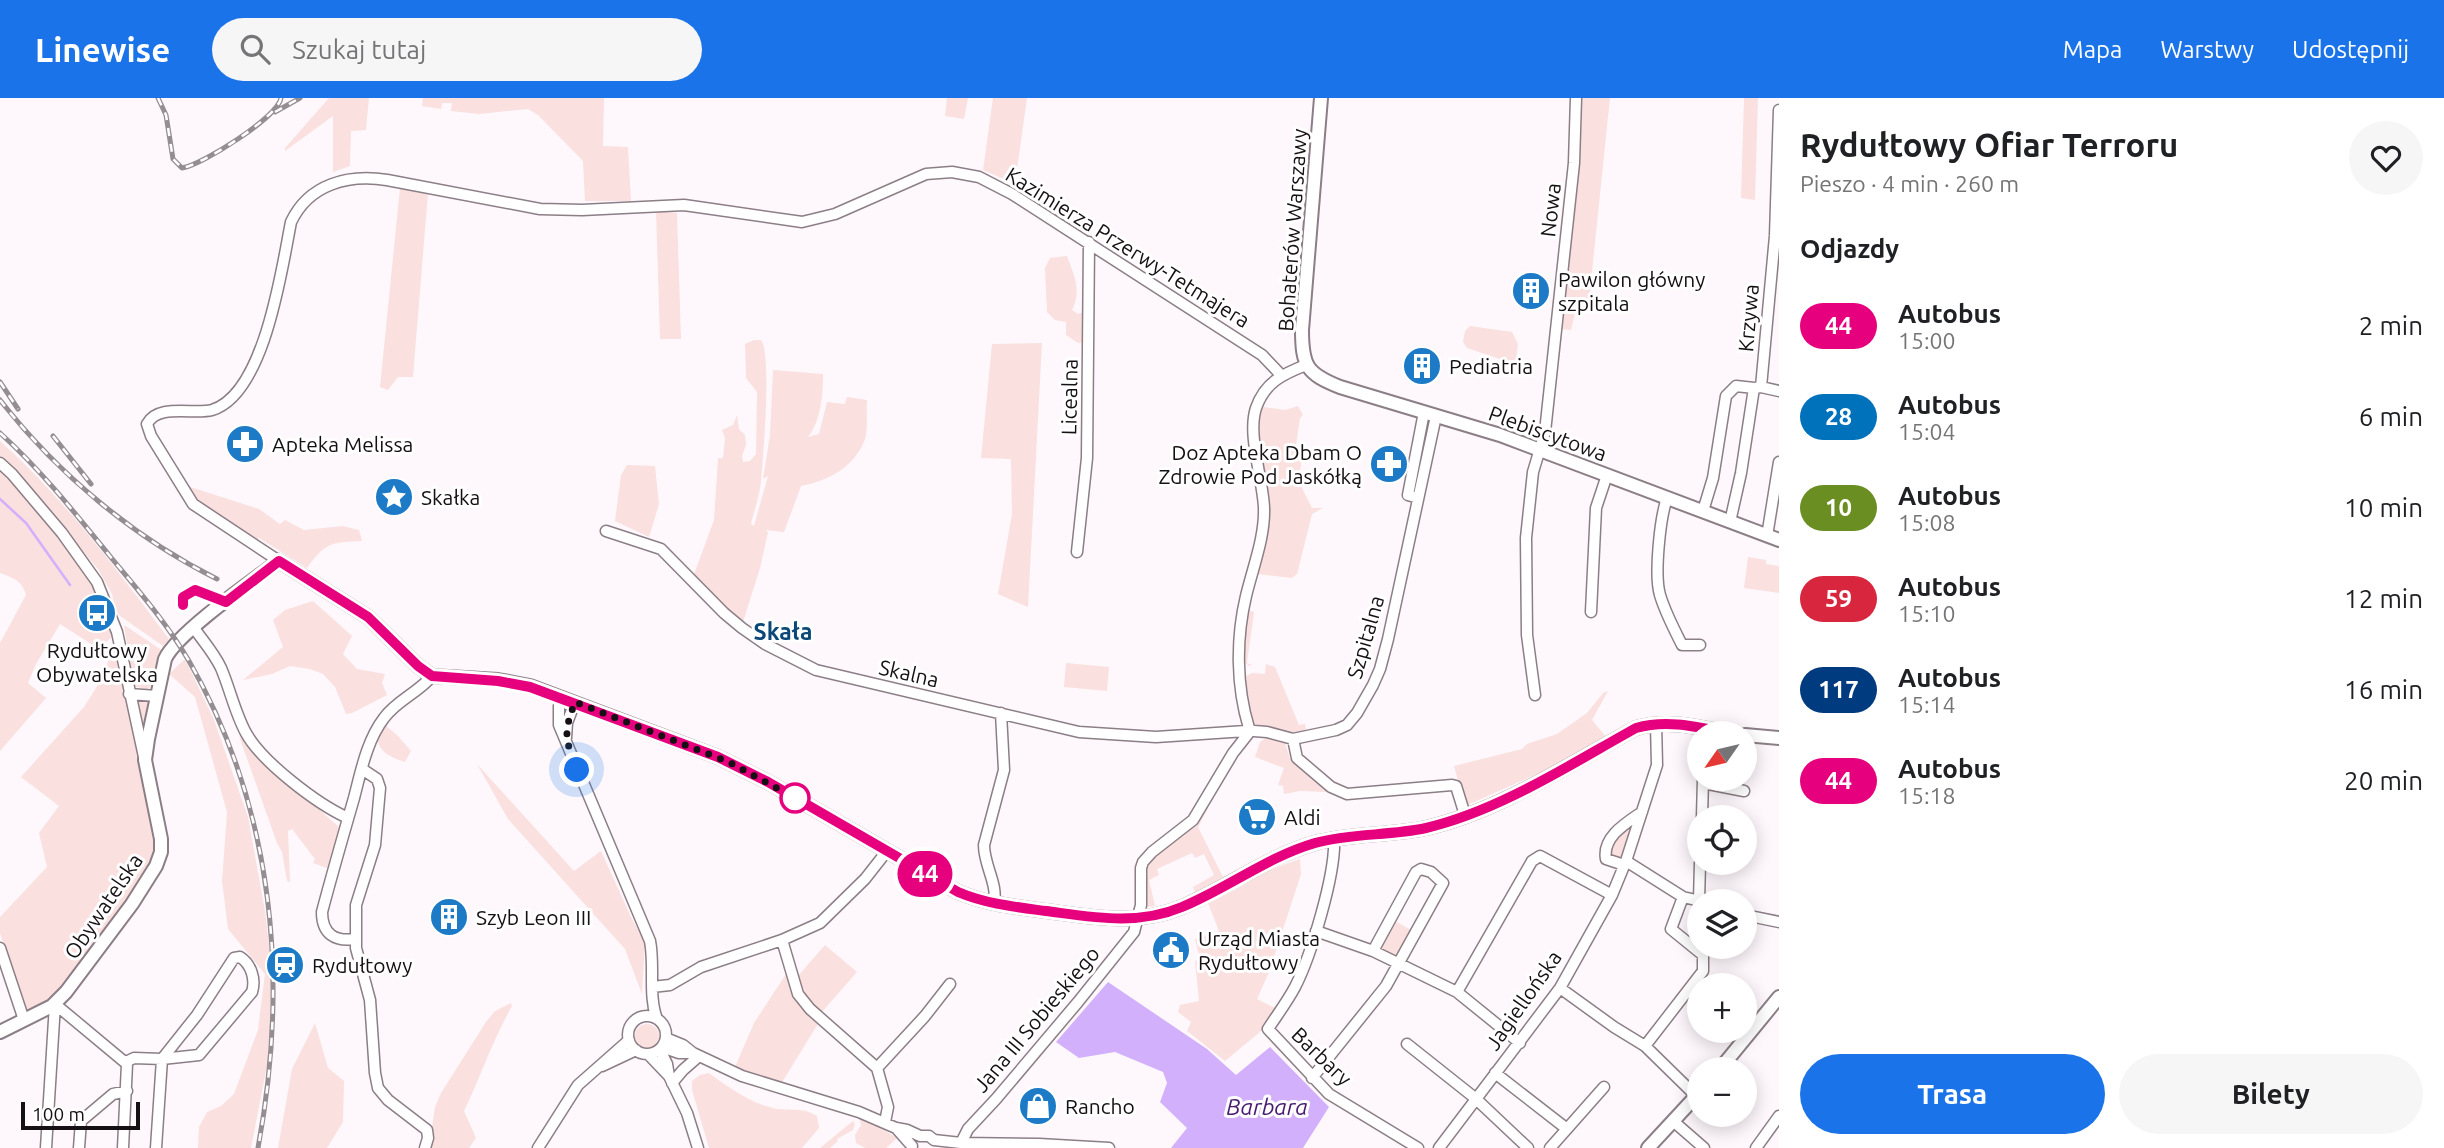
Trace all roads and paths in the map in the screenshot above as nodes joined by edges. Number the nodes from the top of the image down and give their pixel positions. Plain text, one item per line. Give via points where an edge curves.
1 (1321, 98) edge
2 (1576, 98) edge
3 (1779, 110) edge
4 (1089, 242) junction
5 (1306, 365) junction
6 (1281, 375) junction
7 (1757, 388) junction
8 (1779, 390) edge
9 (1430, 414) junction
10 (1541, 450) junction
11 (1779, 461) edge
12 (0, 463) edge
13 (1606, 475) junction
14 (1667, 498) junction
15 (1703, 511) junction
16 (1730, 522) junction
17 (606, 531) dead end
18 (1773, 538) edge
19 (1076, 552) dead end
20 (279, 561) junction
21 (1591, 612) dead end
22 (194, 628) junction
23 (1700, 645) dead end
24 (432, 676) junction
25 (129, 695) junction
26 (1535, 695) dead end
27 (157, 696) junction
28 (562, 697) junction
29 (575, 702) junction
30 (1000, 713) junction
31 (1656, 724) junction
32 (1687, 727) edge
33 (1249, 731) junction
34 (1757, 736) edge
35 (1779, 738) edge
36 (1293, 739) junction
37 (566, 742) junction
38 (145, 760) junction
39 (362, 769) junction
40 (1642, 812) junction
41 (1465, 815) junction
42 (348, 818) junction
43 (1334, 839) junction
44 (887, 852) junction
45 (1625, 863) junction
46 (1612, 895) junction
47 (1683, 897) junction
48 (1687, 898) edge
49 (994, 904) junction
50 (1757, 917) edge
51 (1139, 918) junction
52 (1779, 922) edge
53 (1316, 931) junction
54 (355, 939) junction
55 (782, 940) junction
56 (0, 948) edge
57 (1373, 951) junction
58 (1399, 965) junction
59 (950, 984) dead end
60 (652, 987) junction
61 (1560, 988) junction
62 (1457, 992) junction
63 (1779, 997) edge
64 (55, 1004) junction
65 (642, 1017) junction
66 (657, 1019) junction
67 (24, 1020) junction
68 (0, 1032) edge
69 (629, 1040) junction
70 (1520, 1043) junction
71 (1407, 1044) dead end
72 (662, 1045) junction
73 (1644, 1046) junction
74 (635, 1050) junction
75 (648, 1054) junction
76 (696, 1055) junction
77 (1730, 1057) edge
78 (162, 1059) junction
79 (126, 1062) junction
80 (598, 1067) junction
81 (877, 1068) junction
82 (1495, 1073) junction
83 (1312, 1078) junction
84 (671, 1080) junction
85 (1604, 1087) dead end
86 (1687, 1087) edge
87 (127, 1091) junction
88 (1475, 1098) junction
89 (1687, 1106) edge
90 (1779, 1116) edge
91 (1673, 1121) junction
92 (885, 1122) junction
93 (897, 1128) junction
94 (1567, 1129) junction
95 (920, 1136) junction
96 (961, 1143) junction
97 (935, 1144) edge
98 (912, 1147) edge
99 (46, 1148) edge
100 (79, 1148) edge
101 (123, 1148) edge
102 (156, 1148) edge
103 (425, 1148) edge
104 (538, 1148) edge
105 (698, 1148) edge
106 (948, 1148) edge
107 (1109, 1148) edge
108 (1418, 1148) edge
109 (1439, 1148) edge
110 (1528, 1148) edge
111 (1550, 1148) edge
112 (1648, 1148) edge
113 (1704, 1148) edge
114 (1756, 1148) edge

1 - 5 street, Bohaterów Warszawy via 1302,330
2 - 10 street, Nowa via 1559,318
3 - 7 street, Krzywa via 1775,236
4 - 6 street, Kazimierza Przerwy-Tetmajera via 1262,355
4 - 19 street, Licealna via 1087,458
4 - 20 street, Kazimierza Przerwy-Tetmajera via 979,177 952,172 926,174 835,214 802,222 684,205 540,209 369,177 332,183 295,213 268,331 233,395 214,409 162,413 147,424 193,504
5 - 6 street
5 - 9 street, Plebiscytowa via 1324,381
6 - 33 street via 1254,412 1264,519 1240,631 1241,696
7 - 8 street
7 - 15 street via 1736,386 1726,396
7 - 16 street, Krzywa
9 - 10 street, Plebiscytowa
9 - 36 street, Szpitalna via 1418,498 1380,669 1347,725
10 - 13 street, Plebiscytowa
10 - 26 street, Nowa via 1529,496 1527,538 1527,635
11 - 18 street
12 - 25 street, Obywatelska via 62,533 97,582 113,621
13 - 14 street, Plebiscytowa
13 - 21 street via 1596,508
14 - 15 street, Plebiscytowa
14 - 23 street via 1657,579 1660,595 1682,645
15 - 16 street, Plebiscytowa
16 - 18 street, Plebiscytowa
17 - 30 street, Skalna via 661,549 724,613 765,645 816,670
20 - 22 street, Obywatelska
20 - 24 street via 368,617
22 - 27 street, Obywatelska via 168,653
22 - 42 street via 217,659 253,744 292,780
24 - 28 street via 510,682
24 - 39 street via 385,716
25 - 27 street
25 - 38 street, Obywatelska
27 - 38 street, Obywatelska
28 - 29 street
28 - 37 street via 558,720
29 - 37 street
29 - 44 street via 729,762
30 - 33 street, Skalna via 1117,736
30 - 49 street via 1004,770 984,845 996,888
31 - 32 street
31 - 40 street, Jagiellońska via 1657,765
31 - 41 street via 1636,728 1532,786
33 - 36 street, Szpitalna
33 - 51 street via 1193,820 1143,862
34 - 35 street
36 - 41 street via 1297,758 1336,790 1347,794 1452,785
37 - 60 street via 650,942
38 - 64 street, Obywatelska via 161,839 159,859 132,904
39 - 42 street
39 - 54 street via 377,779 380,788 375,845 356,905
40 - 45 street, Jagiellońska
40 - 45 street via 1615,832 1606,848 1606,859
41 - 43 street via 1410,831
42 - 54 street via 322,921 334,938
43 - 51 street via 1285,853 1180,908
43 - 53 street, Barbary
44 - 49 street via 958,892
44 - 55 street via 820,923
45 - 46 street, Jagiellońska
45 - 47 street
46 - 61 street, Jagiellońska
46 - 62 street via 1540,856 1532,861
47 - 48 street
47 - 73 street via 1671,929 1703,954 1703,971
49 - 51 street via 1084,917
50 - 52 street
51 - 96 street, Jana III Sobieskiego via 1127,941 965,1132
53 - 57 street
53 - 83 street, Barbary via 1295,987 1268,1029
54 - 103 street via 372,1009 376,1081 387,1100 427,1129
55 - 60 street via 701,967 670,985
55 - 81 street via 798,994
56 - 67 street
57 - 58 street
57 - 58 street via 1416,872 1431,872 1443,883
58 - 62 street
58 - 83 street
59 - 81 street
60 - 65 street
60 - 66 street
61 - 70 street, Jagiellońska
61 - 73 street
62 - 70 street
63 - 77 street
64 - 67 street, Obywatelska
64 - 79 street
64 - 99 street
65 - 66 street
65 - 69 street via 630,1027
66 - 72 street via 663,1026
67 - 68 street, Obywatelska
69 - 74 street
69 - 80 street
70 - 82 street, Jagiellońska
71 - 88 street
72 - 75 street
72 - 76 street
72 - 84 street
73 - 86 street
74 - 75 street
74 - 80 street
75 - 84 street
76 - 84 street
76 - 92 street via 742,1076
78 - 78 street via 194,1058 210,1044 252,992 253,976 244,959 234,958
78 - 79 street
78 - 102 street
79 - 87 street
80 - 104 street via 578,1085
81 - 92 street via 888,1107
82 - 88 street, Jagiellońska
82 - 94 street
83 - 108 street, Barbary via 1336,1099
84 - 105 street
85 - 94 street
87 - 100 street via 113,1094 81,1121
87 - 101 street
88 - 109 street, Jagiellońska
88 - 110 street
89 - 91 street
90 - 114 street
91 - 112 street
91 - 113 street
92 - 93 street
93 - 95 street
93 - 98 street
94 - 111 street
95 - 97 street via 926,1135
95 - 98 street
96 - 97 street
96 - 106 street
96 - 107 street

